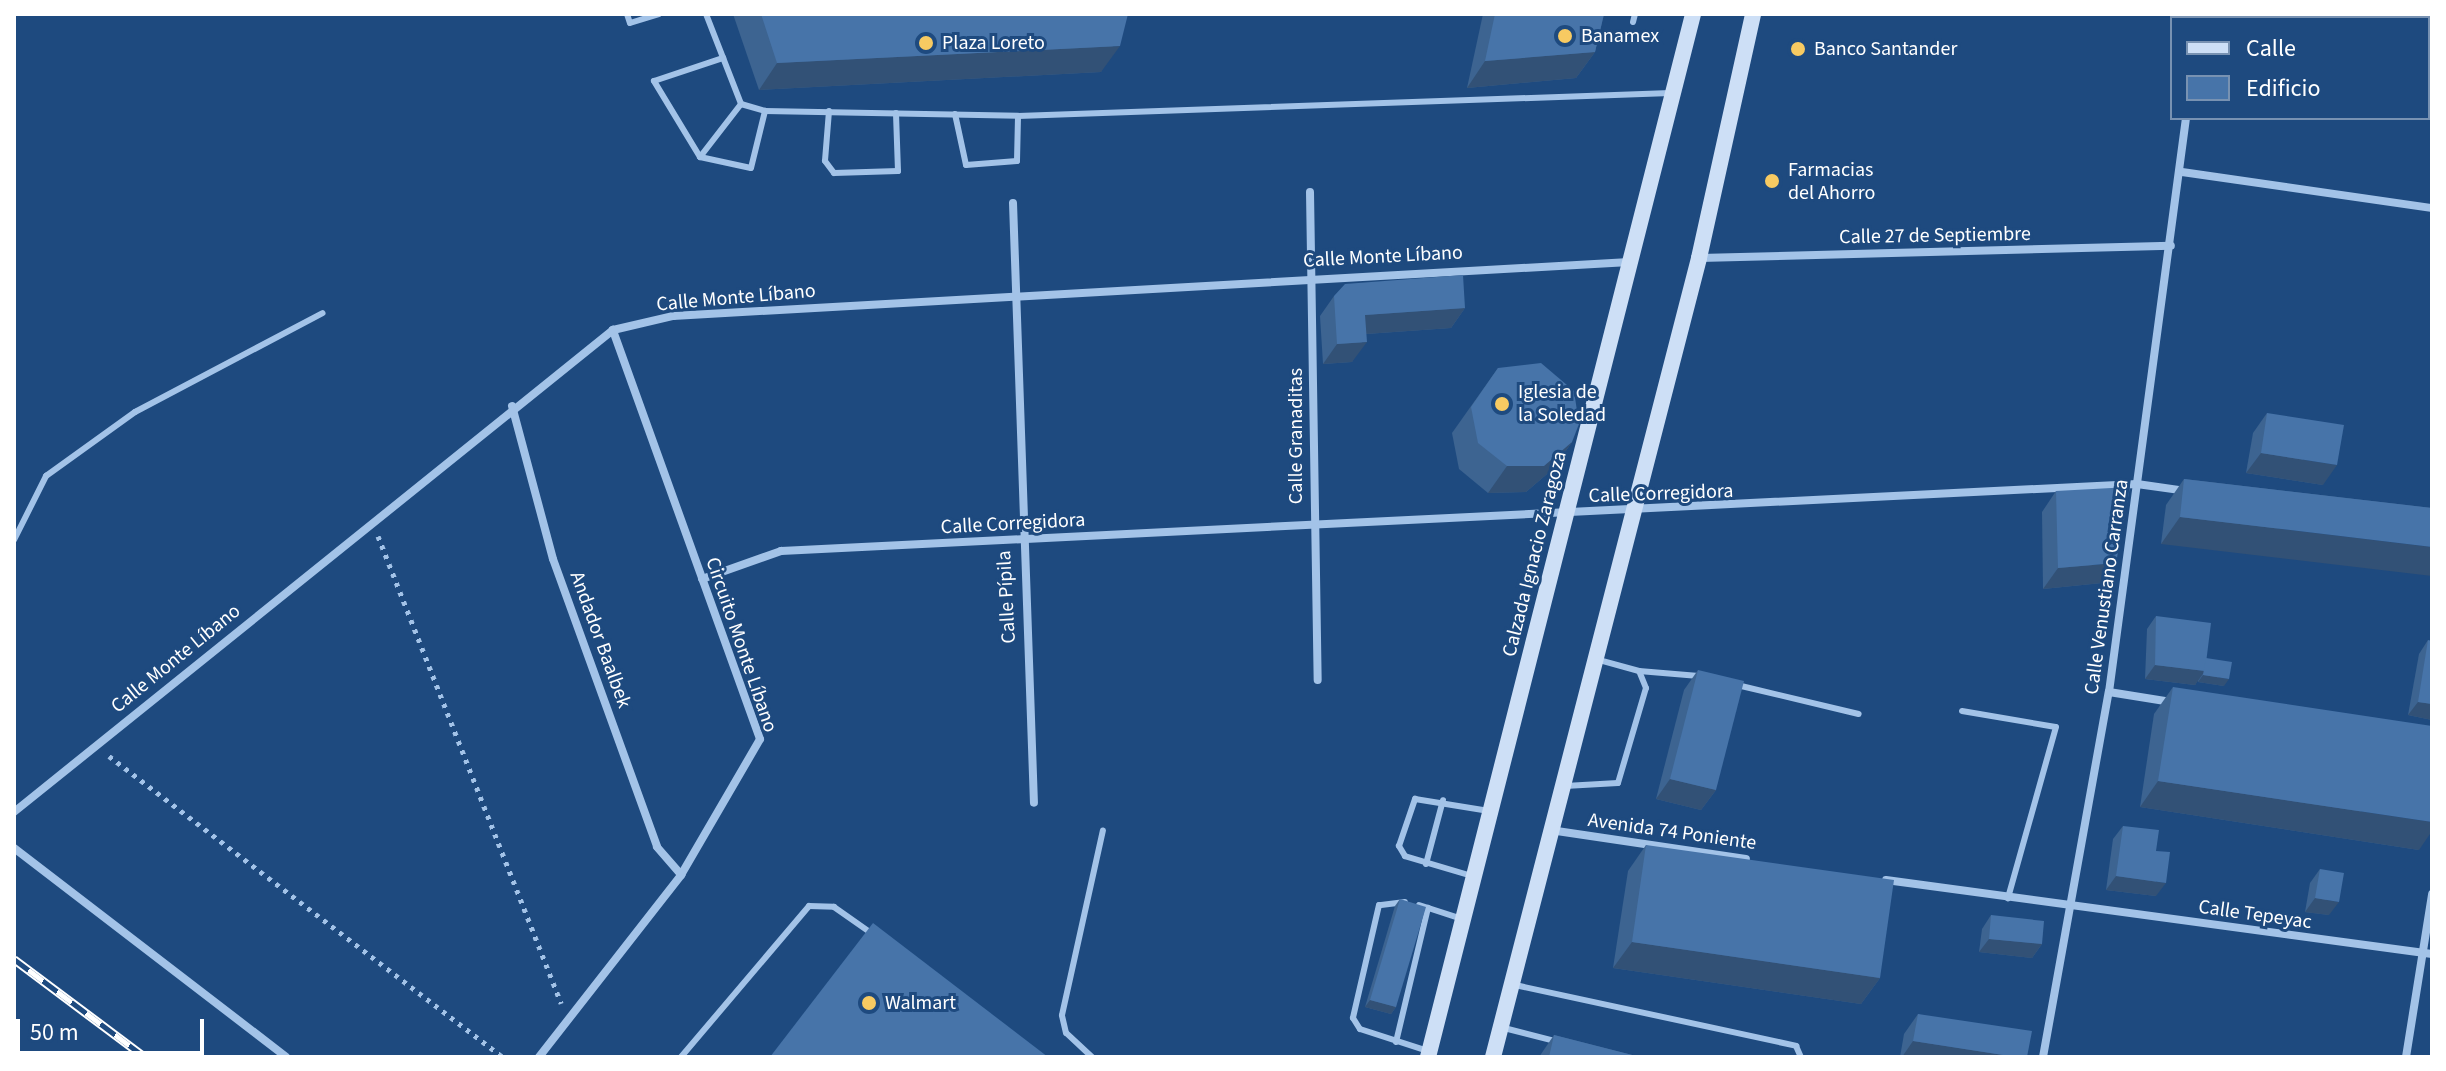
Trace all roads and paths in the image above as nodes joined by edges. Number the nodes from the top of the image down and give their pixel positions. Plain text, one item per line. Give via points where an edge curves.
1 (627, 14) edge
2 (659, 14) edge
3 (706, 14) edge
4 (1693, 14) edge
5 (1753, 14) edge
6 (723, 58) junction
7 (1675, 92) junction
8 (741, 104) junction
9 (765, 111) junction
10 (829, 111) junction
11 (896, 113) junction
12 (955, 114) junction
13 (1018, 116) junction
14 (2186, 120) edge
15 (700, 157) junction
16 (2182, 172) junction
17 (1310, 192) dead end
18 (1013, 203) dead end
19 (2432, 208) edge
20 (2171, 246) junction
21 (1699, 258) junction
22 (1629, 262) junction
23 (1312, 276) junction
24 (1016, 293) junction
25 (323, 313) dead end
26 (613, 330) junction
27 (512, 406) junction
28 (2137, 484) junction
29 (2199, 492) edge
30 (1566, 513) junction
31 (1629, 513) junction
32 (372, 520) junction
33 (1312, 524) junction
34 (1020, 539) junction
35 (14, 540) edge
36 (702, 579) junction
37 (1593, 659) junction
38 (1639, 671) junction
39 (1704, 677) edge
40 (1318, 680) dead end
41 (1719, 681) edge
42 (2109, 692) junction
43 (2186, 705) edge
44 (1962, 711) dead end
45 (1859, 714) dead end
46 (95, 745) junction
47 (1562, 786) junction
48 (1443, 800) junction
49 (1034, 803) dead end
50 (1490, 811) junction
51 (14, 812) edge
52 (1103, 830) dead end
53 (1550, 830) junction
54 (14, 848) edge
55 (1755, 860) edge
56 (1426, 864) junction
57 (681, 875) junction
58 (1472, 876) junction
59 (1866, 877) edge
60 (2432, 894) edge
61 (2008, 898) junction
62 (2075, 907) junction
63 (1428, 908) junction
64 (1462, 919) junction
65 (884, 942) edge
66 (2428, 954) edge
67 (1511, 984) junction
68 (568, 1021) junction
69 (1500, 1027) junction
70 (1396, 1042) junction
71 (1575, 1047) edge
72 (1428, 1054) edge
73 (286, 1057) edge
74 (503, 1057) edge
75 (539, 1057) edge
76 (681, 1057) edge
77 (1092, 1057) edge
78 (1493, 1057) edge
79 (1801, 1057) edge
80 (2043, 1057) edge
81 (2406, 1057) edge

1 - 2 lane via 630,23
3 - 6 lane
4 - 7 main road, Calzada Ignacio Zaragoza
5 - 21 main road
6 - 8 lane
6 - 15 lane via 654,81
7 - 13 lane
7 - 22 main road, Calzada Ignacio Zaragoza
8 - 9 lane
8 - 15 lane
9 - 10 lane
9 - 15 lane via 751,168
10 - 11 lane
10 - 11 lane via 825,161 834,173 898,171
11 - 12 lane
12 - 13 lane
12 - 13 lane via 966,165 1017,161
14 - 16 street, Calle Venustiano Carranza
16 - 19 street
16 - 20 street, Calle Venustiano Carranza
17 - 23 street, Calle Granaditas
18 - 24 street, Calle Pípila
20 - 21 street, Calle 27 de Septiembre
20 - 28 street, Calle Venustiano Carranza
21 - 31 main road
22 - 23 street, Calle Monte Líbano
22 - 30 main road, Calzada Ignacio Zaragoza
23 - 24 street, Calle Monte Líbano
23 - 33 street, Calle Granaditas
24 - 26 street, Calle Monte Líbano via 673,316
24 - 34 street, Calle Pípila
25 - 35 lane via 135,412 46,476
26 - 27 street, Calle Monte Líbano
26 - 36 street, Circuito Monte Líbano
27 - 32 street, Calle Monte Líbano
27 - 57 street, Andador Baalbek via 553,559 657,847
28 - 29 street, Calle Corregidora
28 - 31 street, Calle Corregidora
28 - 42 street, Calle Venustiano Carranza
30 - 31 street, Calle Corregidora
30 - 33 street, Calle Corregidora
30 - 50 main road, Calzada Ignacio Zaragoza
31 - 37 main road
32 - 46 street, Calle Monte Líbano
32 - 68 path
33 - 34 street, Calle Corregidora
33 - 40 street, Calle Granaditas
34 - 36 street, Calle Corregidora via 781,551
34 - 49 street, Calle Pípila
36 - 57 street, Circuito Monte Líbano via 760,739
37 - 38 lane
37 - 47 main road
38 - 39 lane
38 - 47 lane via 1646,688 1618,783
41 - 45 lane
42 - 43 street
42 - 62 street, Calle Venustiano Carranza
44 - 61 lane via 2056,727
46 - 51 street, Calle Monte Líbano
46 - 74 path
47 - 53 main road
48 - 50 lane
48 - 56 lane
48 - 56 lane via 1415,799 1399,846
50 - 58 main road, Calzada Ignacio Zaragoza
52 - 77 lane via 1062,1015 1066,1033
53 - 55 street, Avenida 74 Poniente
53 - 67 main road
54 - 73 street
56 - 58 lane
57 - 68 street, Circuito Monte Líbano
58 - 64 main road, Calzada Ignacio Zaragoza
59 - 61 street
60 - 66 street
61 - 62 street
62 - 66 street, Calle Tepeyac
62 - 80 street, Calle Venustiano Carranza
63 - 64 lane
63 - 70 lane
63 - 70 lane via 1393,899 1379,905 1353,1018 1360,1029
64 - 72 main road, Calzada Ignacio Zaragoza
65 - 76 lane via 834,907 809,906
66 - 81 street
67 - 69 main road
67 - 79 lane via 1796,1046
68 - 75 street, Circuito Monte Líbano
69 - 71 lane
69 - 78 main road
70 - 72 lane

